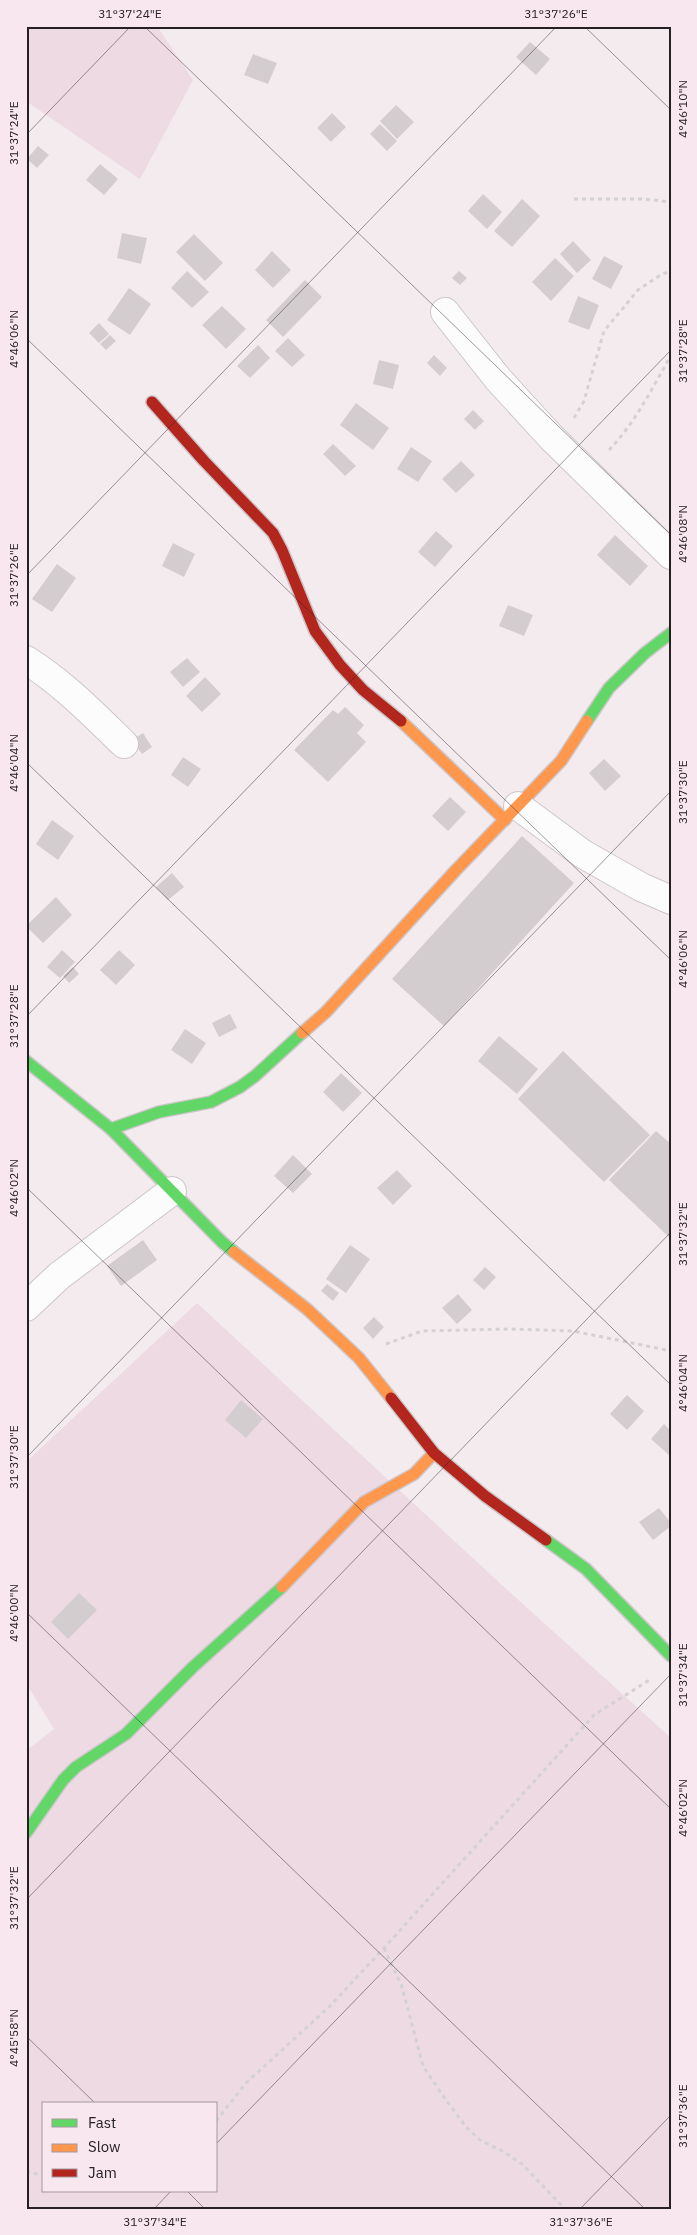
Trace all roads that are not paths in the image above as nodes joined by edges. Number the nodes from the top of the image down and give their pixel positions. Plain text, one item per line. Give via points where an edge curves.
1 (445, 312) dead end
2 (152, 402) dead end
3 (671, 555) edge
4 (671, 633) edge
5 (26, 660) edge
6 (124, 744) dead end
7 (511, 813) junction
8 (671, 900) edge
9 (26, 1061) edge
10 (111, 1129) junction
11 (172, 1190) junction
12 (26, 1307) edge
13 (434, 1453) junction
14 (671, 1656) edge
15 (26, 1833) edge

1 - 3 street via 498,379
2 - 7 street via 273,532 316,631 340,665 362,690
4 - 7 street via 645,653 610,688 561,761
5 - 6 street via 44,671
7 - 8 street via 641,887
7 - 10 street via 326,1012 255,1076 211,1102 159,1112
9 - 10 street
10 - 11 street
11 - 12 street via 58,1276
11 - 13 street via 222,1242 307,1309 359,1358
13 - 14 street via 485,1496 586,1569
13 - 15 street via 414,1474 364,1502 292,1578 193,1667 126,1734 76,1767

